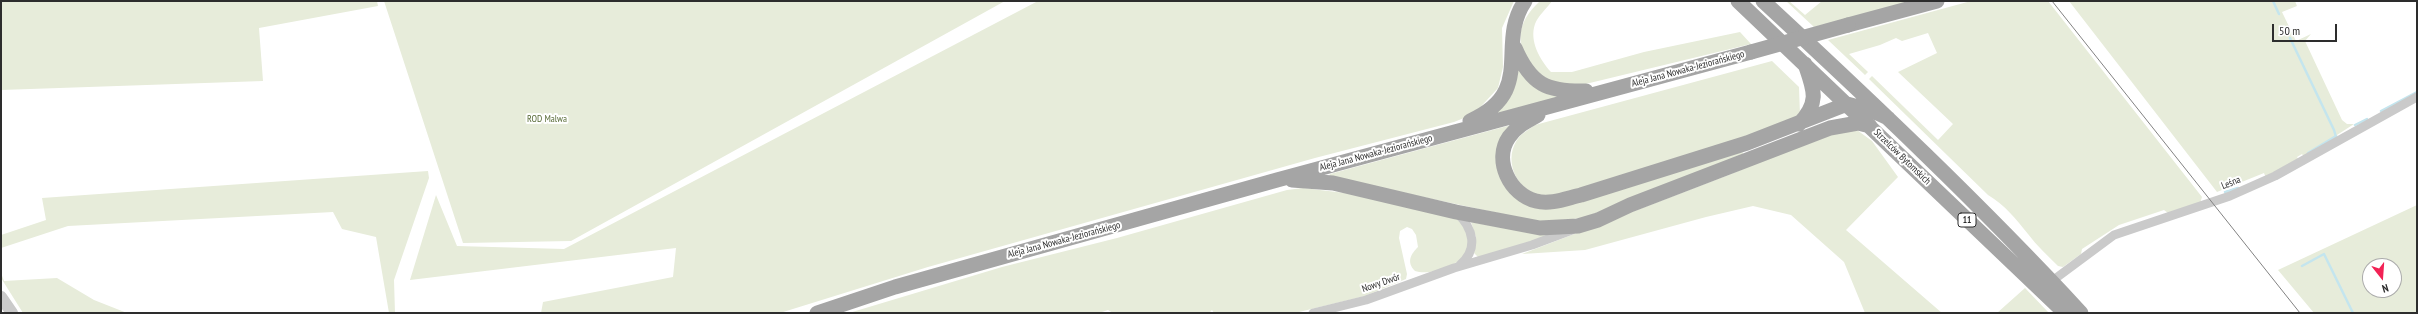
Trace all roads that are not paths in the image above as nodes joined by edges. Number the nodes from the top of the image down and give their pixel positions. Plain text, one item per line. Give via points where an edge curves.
1 (1524, 1) edge
2 (1738, 1) edge
3 (1762, 1) edge
4 (1937, 1) edge
5 (1514, 44) junction
6 (1804, 62) junction
7 (1844, 75) junction
8 (1610, 89) junction
9 (2417, 97) edge
10 (1560, 103) junction
11 (1847, 104) junction
12 (1888, 118) junction
13 (1798, 124) junction
14 (1870, 126) junction
15 (1830, 128) junction
16 (1433, 138) junction
17 (1278, 180) junction
18 (1456, 212) junction
19 (1588, 224) junction
20 (1454, 268) junction
21 (2052, 281) junction
22 (1, 298) edge
23 (12, 313) edge
24 (817, 313) edge
25 (1313, 313) edge
26 (2065, 313) edge
27 (2082, 313) edge

1 - 5 main road via 1514,23
2 - 6 main road, Strzelców Bytomskich / 11
3 - 7 main road, Strzelców Bytomskich / 11
4 - 8 main road, Aleja Jana Nowaka-Jeziorańskiego, bridge
5 - 8 main road via 1529,75 1541,85 1574,91
5 - 16 main road via 1513,71 1505,92 1495,106 1483,115
6 - 11 main road, Strzelców Bytomskich / 11
6 - 13 main road via 1814,96 1811,109
7 - 11 main road via 1849,91
7 - 12 main road, Strzelców Bytomskich / 11
8 - 10 main road, Aleja Jana Nowaka-Jeziorańskiego
9 - 21 street, Leśna via 2270,178 2230,196 2114,235 2097,245
10 - 13 main road via 1519,125 1504,149 1503,162 1513,187 1523,196 1537,201 1555,201 1581,194 1747,143
10 - 16 main road, Aleja Jana Nowaka-Jeziorańskiego
11 - 12 main road via 1873,110
11 - 13 main road
11 - 14 main road, Strzelców Bytomskich / 11
11 - 15 main road via 1844,112
12 - 21 main road, Strzelców Bytomskich / 11
14 - 15 main road via 1858,122
14 - 26 main road, Strzelców Bytomskich / 11
15 - 19 main road
16 - 17 main road, Aleja Jana Nowaka-Jeziorańskiego
17 - 18 main road via 1333,183
17 - 24 main road, Aleja Jana Nowaka-Jeziorańskiego via 895,287
18 - 19 main road via 1540,228
18 - 20 street, Nowy Dwór via 1467,222 1472,243 1465,261
19 - 20 street, Nowy Dwór via 1532,245
20 - 25 street, Nowy Dwór via 1366,300
21 - 27 main road, Strzelców Bytomskich / 11
22 - 23 street

